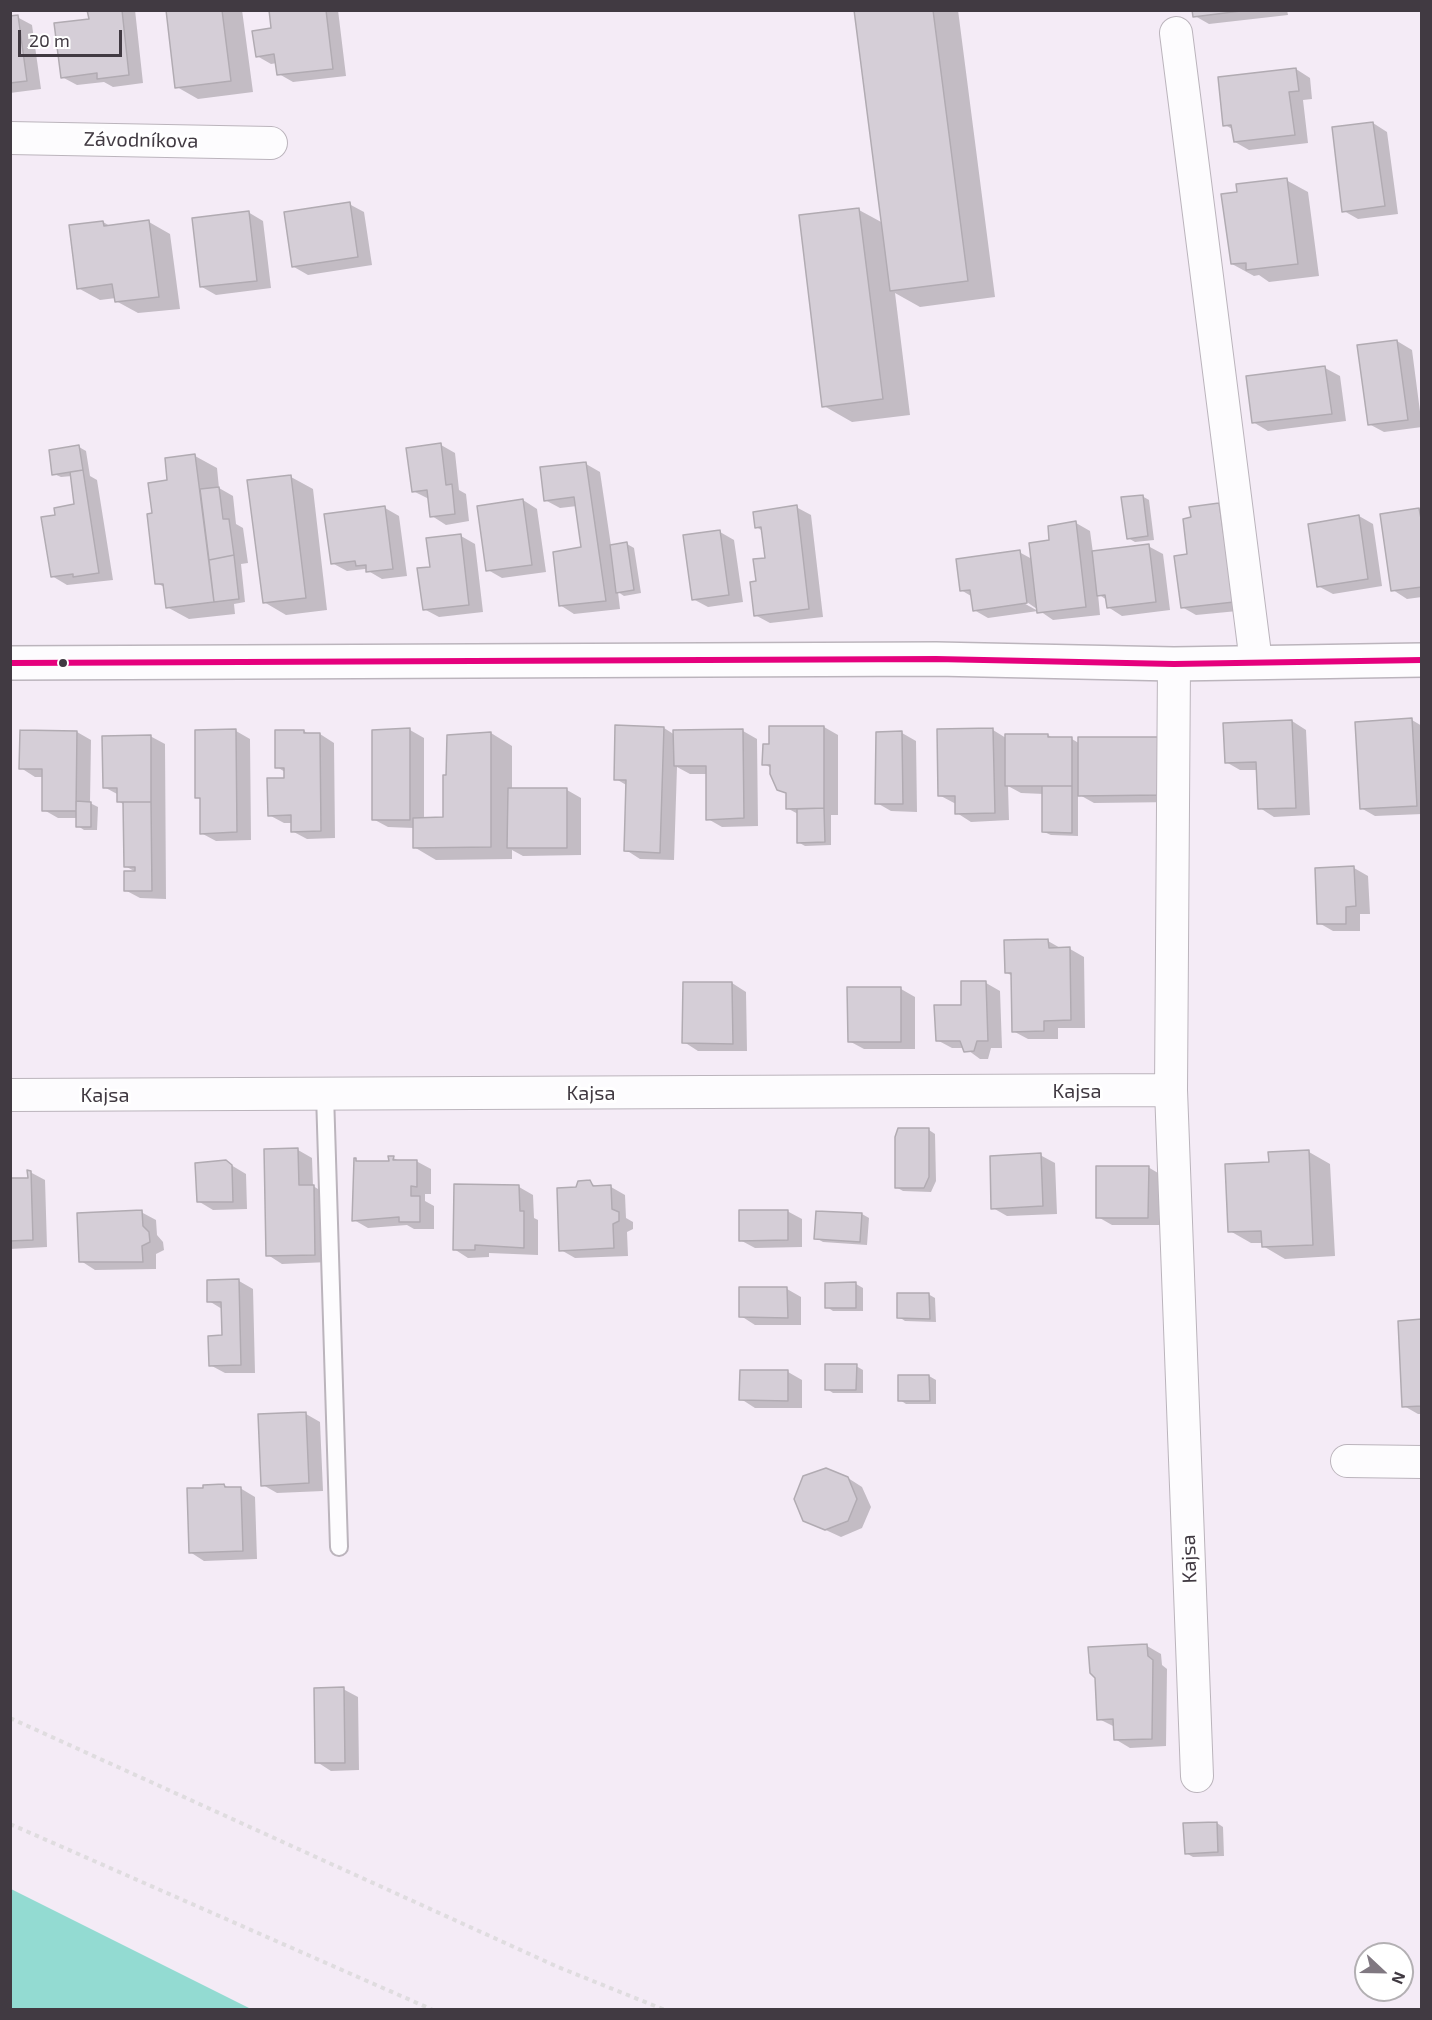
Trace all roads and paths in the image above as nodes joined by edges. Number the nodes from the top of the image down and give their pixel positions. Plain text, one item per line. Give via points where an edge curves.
1 (1176, 33) dead end
2 (10, 138) edge
3 (271, 142) dead end
4 (1422, 660) edge
5 (1256, 662) junction
6 (10, 663) edge
7 (1174, 664) junction
8 (1171, 1090) junction
9 (325, 1094) junction
10 (10, 1095) edge
11 (1347, 1461) dead end
12 (1422, 1462) edge
13 (339, 1547) dead end
14 (10, 1718) edge
15 (1197, 1776) dead end
16 (10, 1824) edge
17 (433, 2010) edge
18 (665, 2010) edge

1 - 5 street
2 - 3 street, Závodníkova
4 - 5 street
5 - 7 street
6 - 7 street via 936,659
7 - 8 street, Kajsa
8 - 9 street, Kajsa
8 - 15 street, Kajsa
9 - 10 street, Kajsa
9 - 13 lane
11 - 12 street
14 - 18 path via 558,1967
16 - 17 path

